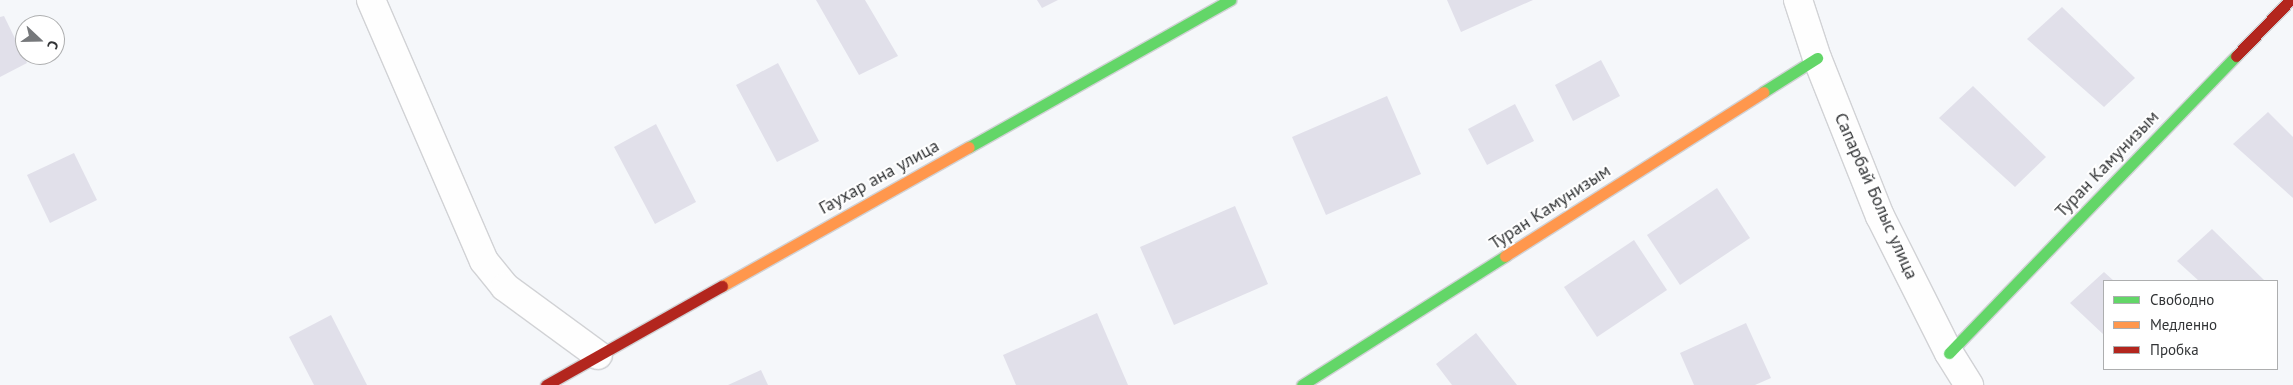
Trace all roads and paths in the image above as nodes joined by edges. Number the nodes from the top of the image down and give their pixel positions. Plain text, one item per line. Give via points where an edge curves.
1 (371, 0) edge
2 (1230, 0) edge
3 (1798, 0) edge
4 (2290, 0) edge
5 (1817, 58) junction
6 (1949, 353) junction
7 (598, 355) junction
8 (546, 385) edge
9 (1302, 385) edge
10 (1969, 385) edge

1 - 7 street via 484,261 504,287
2 - 7 street, Гаухар ана улица
3 - 5 street, Сапарбай Болыс улица
4 - 6 street, Туран Камунизым
5 - 6 street, Сапарбай Болыс улица via 1880,216
5 - 9 street, Туран Камунизым
6 - 10 street, Сапарбай Болыс улица
7 - 8 street, Гаухар ана улица

